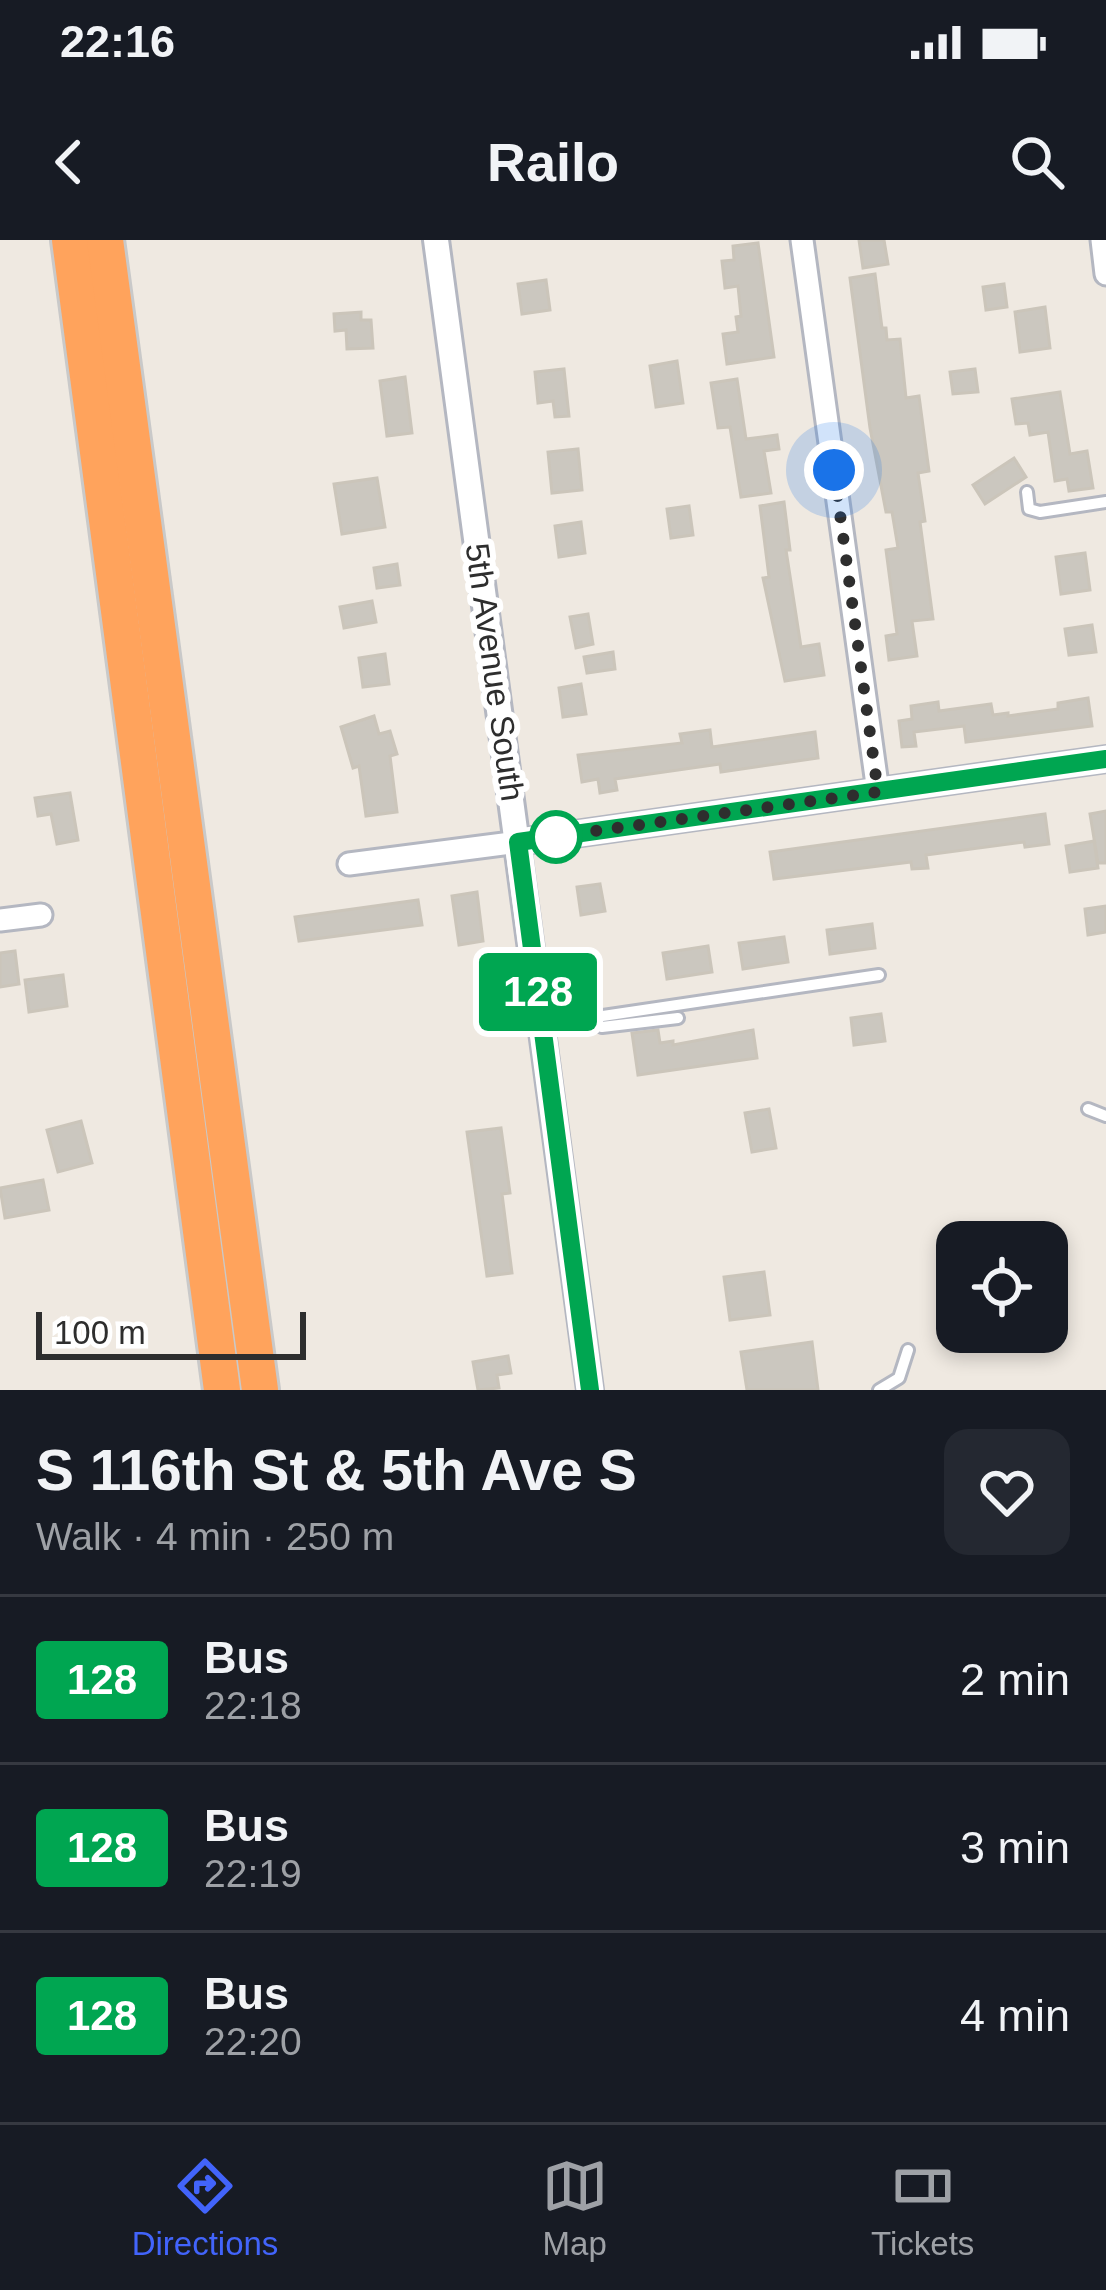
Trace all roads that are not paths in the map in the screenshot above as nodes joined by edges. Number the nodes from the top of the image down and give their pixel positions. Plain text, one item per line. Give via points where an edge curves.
1 (70, 240) edge
2 (104, 240) edge
3 (436, 240) edge
4 (802, 240) edge
5 (1102, 240) edge
6 (1106, 274) edge
7 (1027, 492) dead end
8 (1106, 502) edge
9 (1106, 759) edge
10 (878, 792) junction
11 (518, 842) junction
12 (349, 864) dead end
13 (40, 915) dead end
14 (0, 920) edge
15 (879, 975) dead end
16 (678, 1018) dead end
17 (586, 1019) junction
18 (542, 1025) junction
19 (1088, 1108) dead end
20 (1106, 1116) edge
21 (908, 1350) dead end
22 (222, 1390) edge
23 (260, 1390) edge
24 (590, 1390) edge
25 (879, 1390) edge

1 - 22 highway
2 - 23 highway
3 - 11 street, 5th Avenue South
4 - 10 street
5 - 6 street
7 - 8 lane via 1029,509 1040,512
9 - 10 street
10 - 11 street
11 - 12 street
11 - 18 street, 5th Avenue South
13 - 14 street
15 - 17 lane
16 - 17 lane via 602,1028
17 - 18 lane
18 - 24 street, 5th Avenue South
19 - 20 lane
21 - 25 lane via 899,1378

